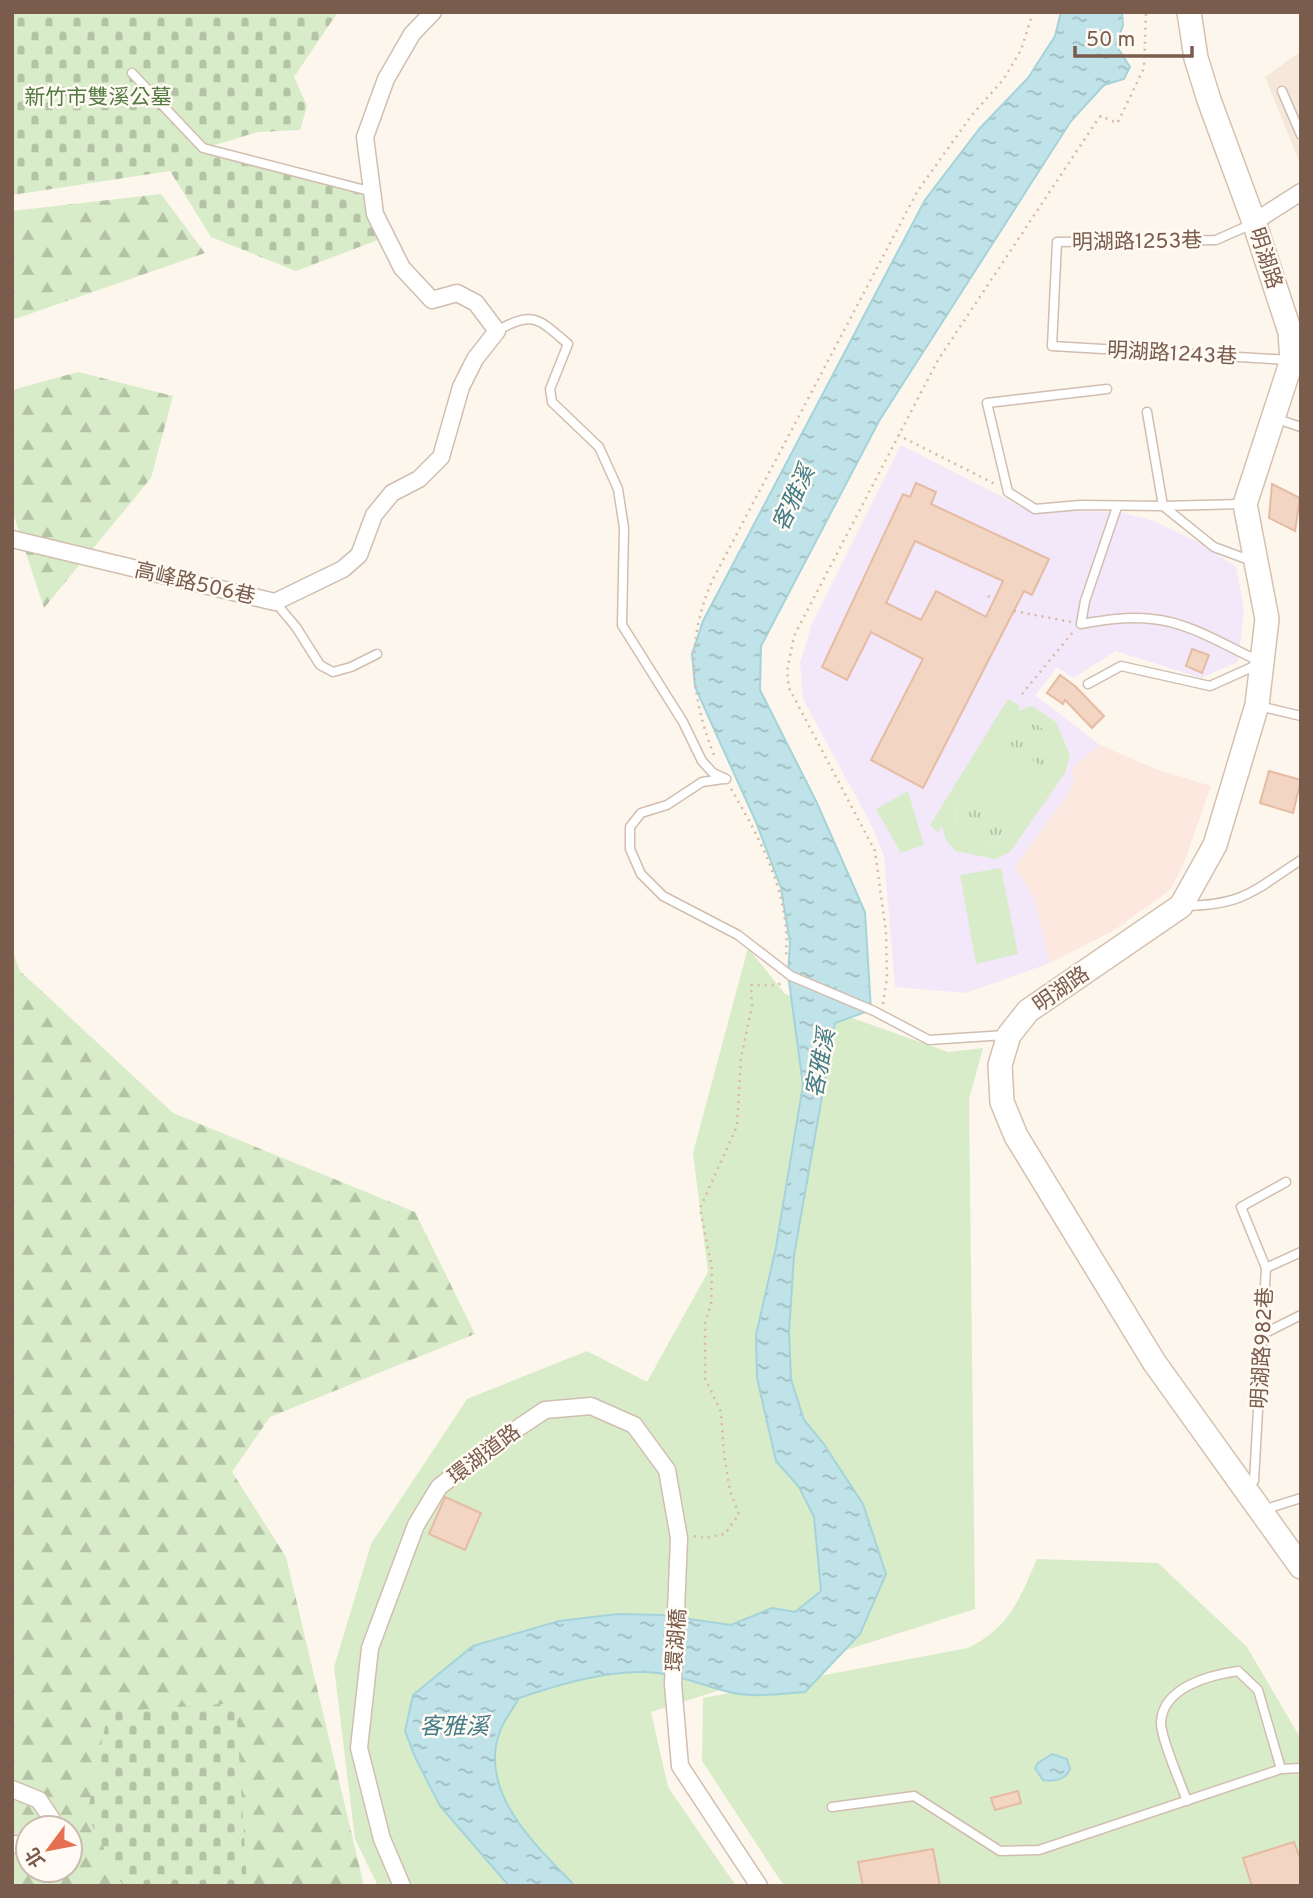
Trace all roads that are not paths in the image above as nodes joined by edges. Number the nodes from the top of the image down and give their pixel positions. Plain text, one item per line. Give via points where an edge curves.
1 (433, 12) edge
2 (1189, 12) edge
3 (132, 73) dead end
4 (1282, 91) dead end
5 (1301, 135) edge
6 (373, 192) junction
7 (1301, 192) edge
8 (1254, 222) junction
9 (497, 331) junction
10 (1052, 346) joint
11 (1296, 359) edge
12 (1108, 389) dead end
13 (1147, 412) dead end
14 (1271, 417) junction
15 (1301, 428) edge
16 (1245, 504) junction
17 (1163, 506) junction
18 (1117, 508) junction
19 (12, 539) edge
20 (1258, 563) junction
21 (275, 602) junction
22 (377, 654) dead end
23 (1261, 662) junction
24 (1088, 684) dead end
25 (1258, 705) junction
26 (1301, 716) edge
27 (1301, 860) edge
28 (1181, 906) junction
29 (1009, 1035) junction
30 (1286, 1182) dead end
31 (1301, 1252) edge
32 (1266, 1268) junction
33 (1301, 1315) edge
34 (1263, 1334) junction
35 (1244, 1488) junction
36 (1301, 1498) edge
37 (1259, 1511) junction
38 (1301, 1567) edge
39 (679, 1596) joint
40 (1301, 1768) edge
41 (1282, 1769) junction
42 (12, 1789) edge
43 (1187, 1801) junction
44 (832, 1807) dead end
45 (48, 1814) edge
46 (402, 1886) edge
47 (759, 1886) edge

1 - 6 street via 412,34 373,107 365,137
2 - 8 street, 明湖路 via 1209,100
3 - 6 lane via 203,148
4 - 5 lane
6 - 9 street via 375,214 402,268 432,300 457,293 476,303
7 - 8 street
8 - 10 lane, 明湖路1253巷 via 1216,240 1057,242
8 - 11 street, 明湖路
9 - 21 street, 高峰路506巷 via 461,387 441,457 419,479 393,493 374,514 359,555 344,569
9 - 29 lane via 519,319 534,320 547,324 568,344 550,389 552,402 599,447 618,489 624,528 622,625 702,761 726,779 702,782 667,805 641,813 630,827 630,849 641,874 663,896 738,935 788,972 929,1040
10 - 11 lane, 明湖路1243巷
11 - 14 street, 明湖路
12 - 18 lane via 987,403 1008,492 1035,509
13 - 17 lane
14 - 15 lane
14 - 16 street, 明湖路
16 - 17 lane
16 - 20 street, 明湖路
17 - 18 lane
17 - 20 lane via 1214,547
18 - 23 lane via 1081,624 1153,619 1192,630
19 - 21 street, 高峰路506巷
20 - 23 street, 明湖路 via 1267,619
21 - 22 lane via 320,665 333,671
23 - 24 lane via 1210,686 1121,666
23 - 25 street, 明湖路
25 - 26 lane
25 - 28 street, 明湖路 via 1215,845
27 - 28 lane via 1239,901
28 - 29 street, 明湖路 via 1028,1011
29 - 35 street, 明湖路 via 1000,1065 1002,1102 1016,1136 1154,1363
30 - 32 lane, 明湖路982巷 via 1241,1207
31 - 32 lane
32 - 34 lane, 明湖路982巷
33 - 34 lane
34 - 35 lane, 明湖路982巷 via 1254,1481
35 - 37 street, 明湖路
36 - 37 lane
37 - 38 street, 明湖路
39 - 46 street, 環湖道路 via 679,1538 667,1470 634,1425 591,1406 545,1410 439,1487 416,1525 370,1648 359,1748 382,1839
39 - 47 street, 環湖橋 via 673,1684 680,1766
40 - 41 lane
41 - 43 lane
41 - 43 lane via 1258,1690 1238,1671 1214,1674 1182,1689 1165,1707 1161,1724
42 - 45 street via 39,1800
43 - 44 lane via 1039,1850 1000,1851 914,1796

